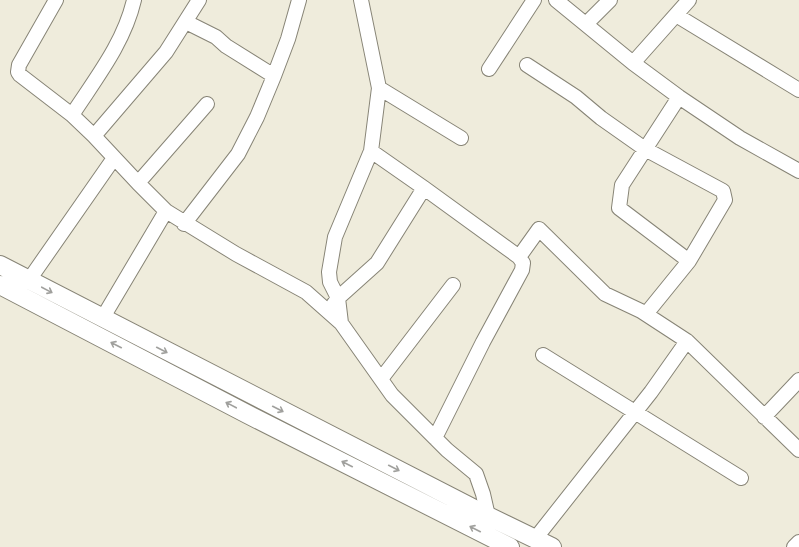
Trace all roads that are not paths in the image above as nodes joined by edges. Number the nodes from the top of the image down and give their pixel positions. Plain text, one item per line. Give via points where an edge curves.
1 (56, 0) edge
2 (134, 0) edge
3 (198, 0) edge
4 (299, 0) edge
5 (361, 0) edge
6 (534, 0) edge
7 (556, 0) edge
8 (610, 0) edge
9 (689, 0) edge
10 (676, 15) junction
11 (186, 22) junction
12 (586, 24) junction
13 (633, 63) junction
14 (527, 65) dead end
15 (489, 69) dead end
16 (274, 76) junction
17 (379, 88) junction
18 (799, 90) edge
19 (679, 97) junction
20 (207, 104) dead end
21 (72, 115) junction
22 (94, 136) junction
23 (461, 138) dead end
24 (645, 149) junction
25 (371, 151) junction
26 (114, 158) junction
27 (799, 171) edge
28 (138, 183) junction
29 (424, 188) junction
30 (166, 211) junction
31 (184, 224) junction
32 (518, 257) junction
33 (689, 261) junction
34 (0, 265) edge
35 (28, 280) junction
36 (453, 285) dead end
37 (0, 286) edge
38 (338, 298) junction
39 (328, 312) junction
40 (646, 314) junction
41 (102, 318) junction
42 (341, 323) junction
43 (687, 341) junction
44 (544, 355) dead end
45 (381, 379) junction
46 (799, 380) edge
47 (635, 412) junction
48 (764, 417) junction
49 (435, 438) junction
50 (799, 450) edge
51 (741, 478) dead end
52 (488, 516) junction
53 (535, 539) junction
54 (799, 542) edge
55 (510, 547) edge
56 (552, 547) edge
57 (794, 547) edge

1 - 21 street via 19,65 18,72 22,78
2 - 21 street via 123,34 115,49
3 - 11 street
4 - 16 street
5 - 17 street
6 - 15 street
7 - 12 street
8 - 12 street
9 - 10 street
10 - 13 street
10 - 18 street
11 - 16 street via 216,37
11 - 22 street via 166,52
12 - 13 street
13 - 19 street
14 - 24 street via 576,97
16 - 31 street via 238,154
17 - 23 street
17 - 25 street
19 - 24 street
19 - 27 street via 740,138
20 - 28 street
21 - 22 street
22 - 26 street
24 - 33 street via 622,185 619,208
24 - 33 street via 723,191 725,200
25 - 29 street
25 - 38 street via 335,237 329,272 330,282
26 - 28 street
26 - 35 street
28 - 30 street
29 - 32 street
29 - 38 street via 377,263
30 - 31 street
30 - 41 street
31 - 39 street via 306,292
32 - 40 street via 539,229 605,294
32 - 49 street via 523,263 522,270
33 - 40 street
34 - 35 main road
35 -> 41 main road
36 - 45 street
55 -> 37 main road
38 - 39 street
38 - 42 street
39 - 42 street
40 - 43 street
41 -> 52 main road
42 - 45 street
43 - 47 street
43 - 48 street
44 - 47 street
45 - 49 street via 392,394
46 - 48 street
47 - 51 street
47 - 53 street
48 - 50 street
49 - 52 street via 476,474
52 - 53 main road
53 - 56 main road
54 - 57 street

